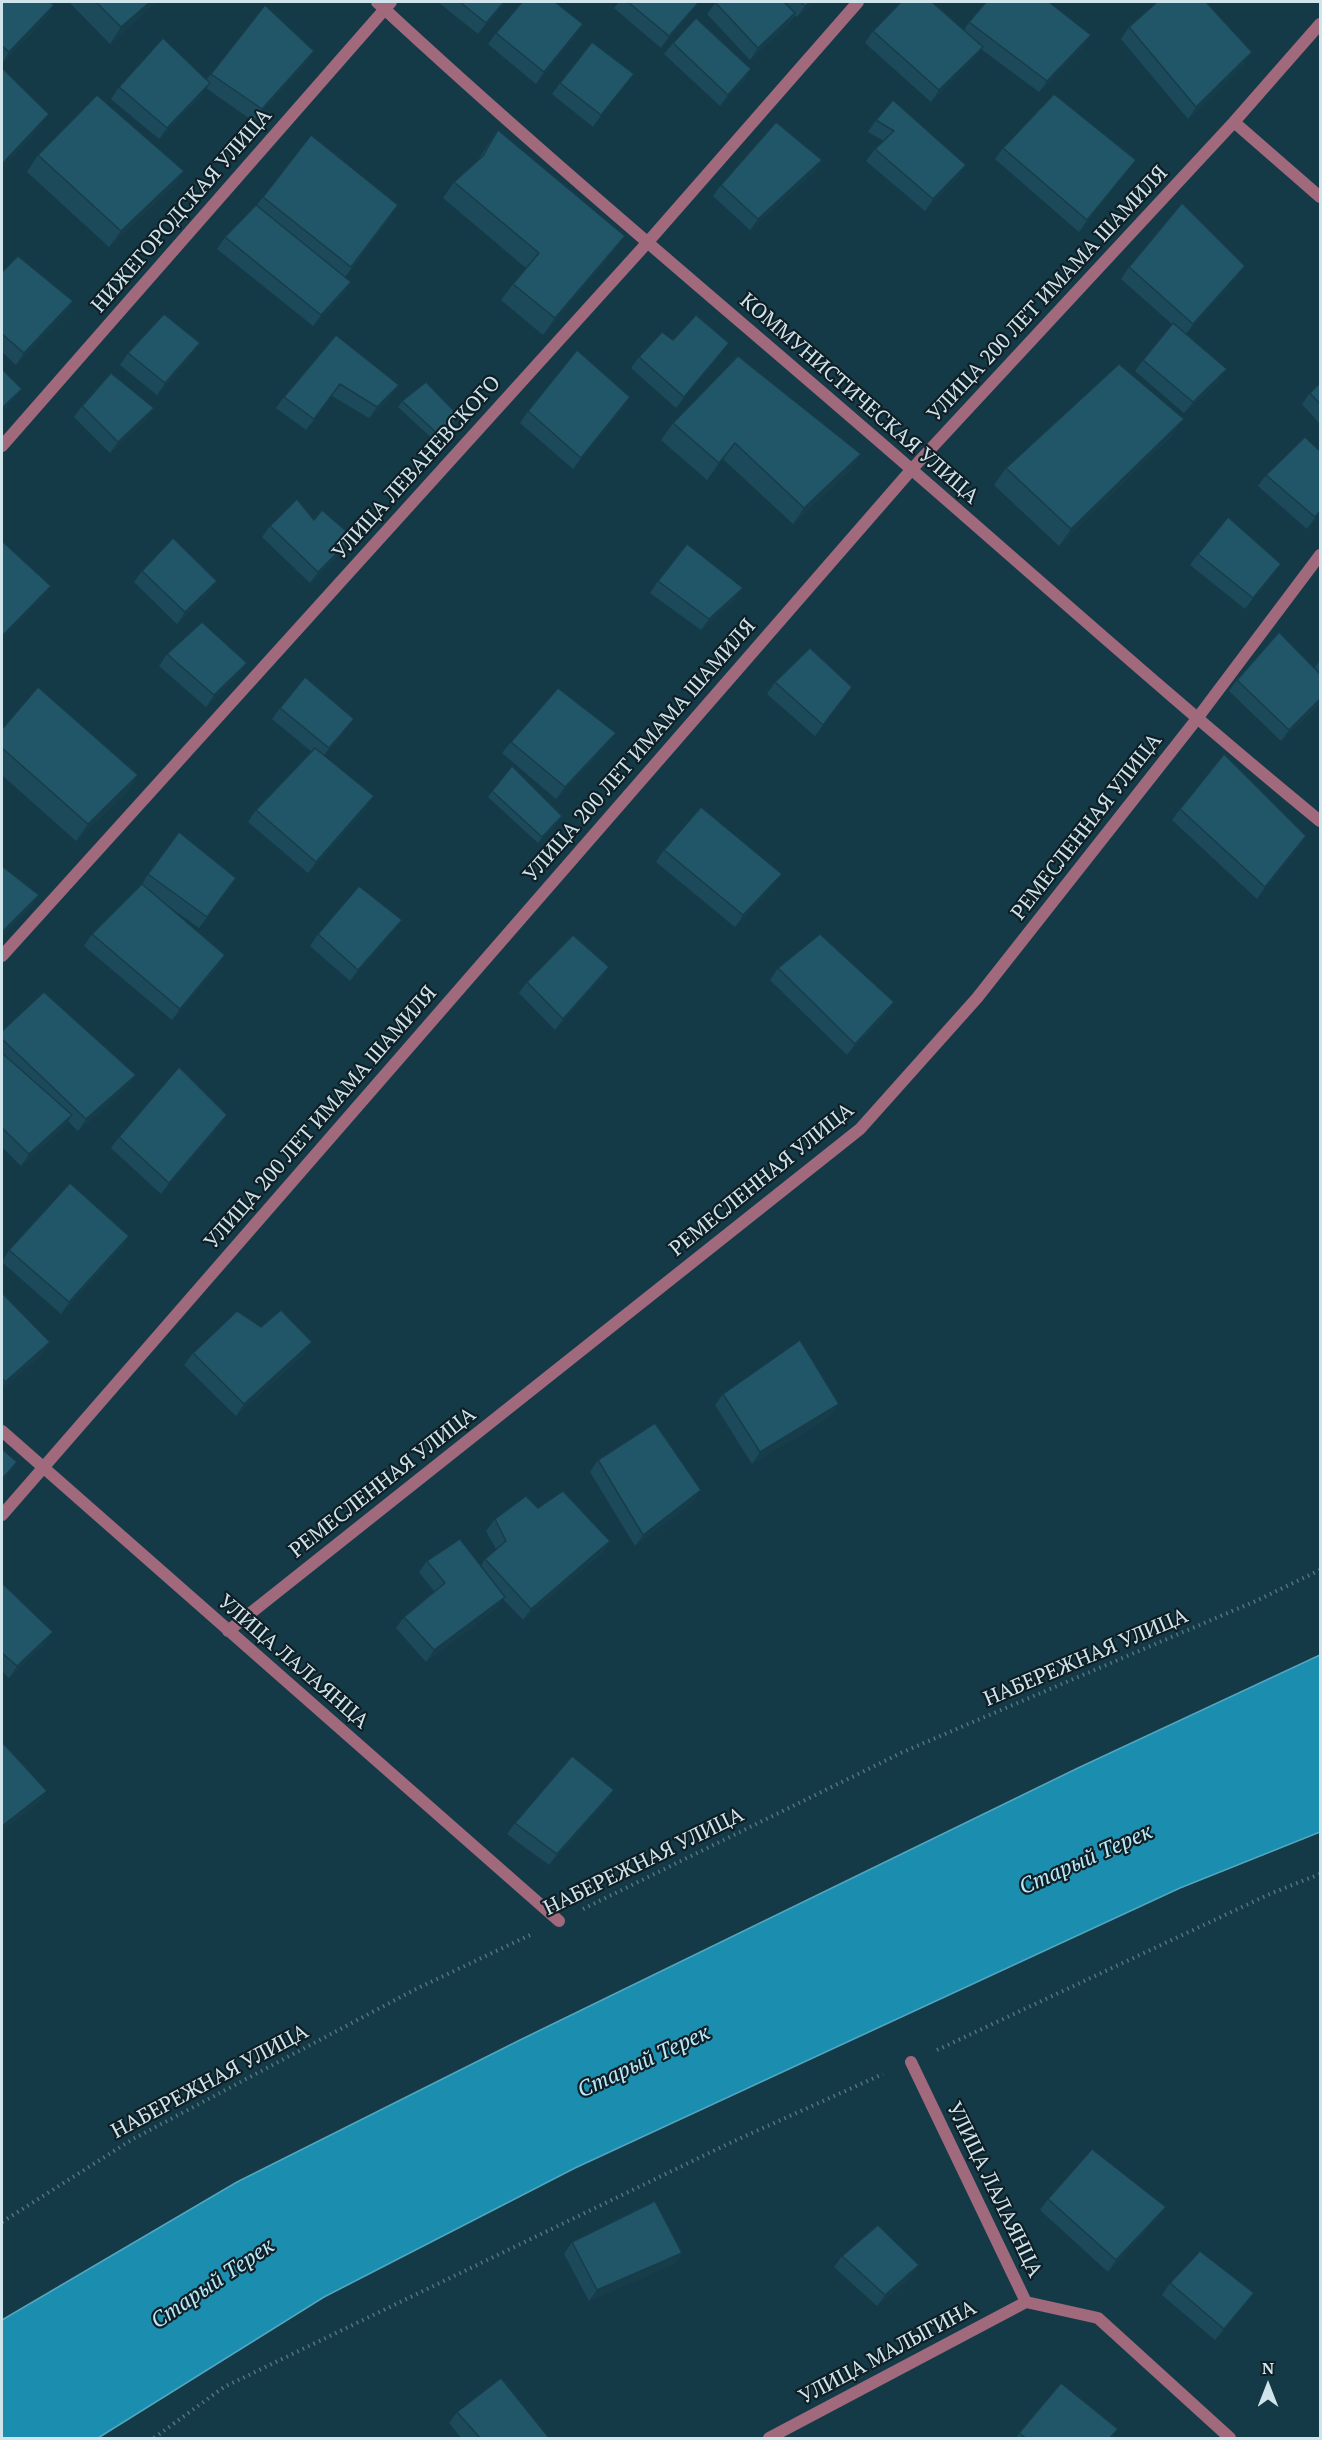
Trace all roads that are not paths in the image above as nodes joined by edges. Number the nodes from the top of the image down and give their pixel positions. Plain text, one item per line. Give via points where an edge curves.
1 (858, 2) edge
2 (384, 4) edge
3 (1320, 24) edge
4 (1234, 122) junction
5 (1320, 197) edge
6 (647, 243) junction
7 (2, 446) edge
8 (912, 470) junction
9 (1320, 555) edge
10 (1196, 720) junction
11 (1320, 821) edge
12 (2, 957) edge
13 (2, 1431) edge
14 (42, 1468) junction
15 (2, 1515) edge
16 (228, 1630) junction
17 (559, 1921) road end
18 (911, 2062) road end
19 (1026, 2302) junction
20 (769, 2439) edge
21 (1230, 2439) edge

1 - 6 street, УЛИЦА ЛЕВАНЕВСКОГО
2 - 6 street, КОММУНИСТИЧЕСКАЯ УЛИЦА
2 - 7 street, НИЖЕГОРОДСКАЯ УЛИЦА
3 - 4 street, УЛИЦА 200 ЛЕТ ИМАМА ШАМИЛЯ
4 - 5 street
4 - 8 street, УЛИЦА 200 ЛЕТ ИМАМА ШАМИЛЯ
6 - 8 street, КОММУНИСТИЧЕСКАЯ УЛИЦА
6 - 12 street, УЛИЦА ЛЕВАНЕВСКОГО
8 - 10 street, КОММУНИСТИЧЕСКАЯ УЛИЦА
8 - 14 street, УЛИЦА 200 ЛЕТ ИМАМА ШАМИЛЯ
9 - 10 street, РЕМЕСЛЕННАЯ УЛИЦА
10 - 11 street, КОММУНИСТИЧЕСКАЯ УЛИЦА
10 - 16 street, РЕМЕСЛЕННАЯ УЛИЦА via 977,998 860,1129
13 - 14 street, УЛИЦА ЛАЛАЯНЦА
14 - 15 street, УЛИЦА 200 ЛЕТ ИМАМА ШАМИЛЯ
14 - 16 street, УЛИЦА ЛАЛАЯНЦА
16 - 17 street, УЛИЦА ЛАЛАЯНЦА
18 - 19 street, УЛИЦА ЛАЛАЯНЦА
19 - 20 street, УЛИЦА МАЛЫГИНА
19 - 21 street, УЛИЦА ЛАЛАЯНЦА via 1098,2318

